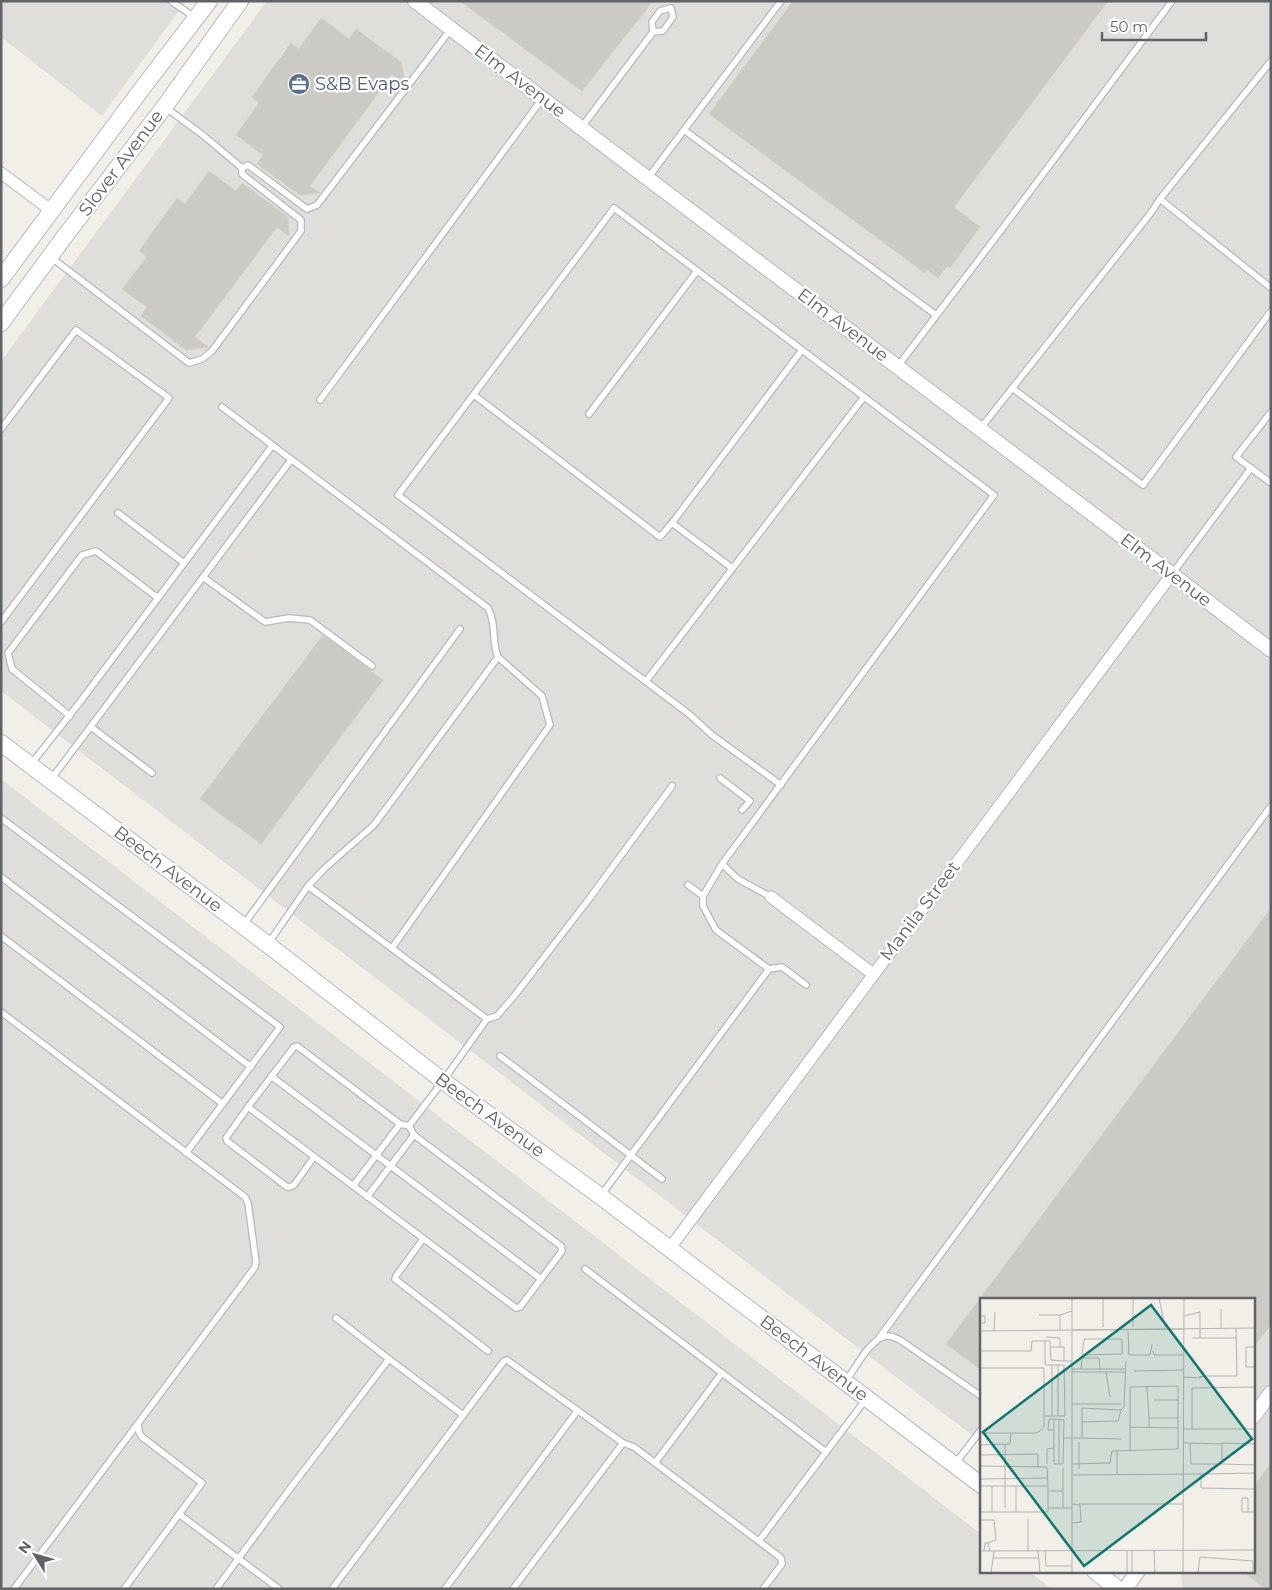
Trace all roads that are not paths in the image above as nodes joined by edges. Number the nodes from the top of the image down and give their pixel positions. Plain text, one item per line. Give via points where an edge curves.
1 (171, 1) edge
2 (209, 1) edge
3 (240, 1) edge
4 (416, 1) edge
5 (676, 1) edge
6 (781, 1) edge
7 (1172, 1) edge
8 (671, 8) junction
9 (196, 18) junction
10 (451, 28) junction
11 (653, 32) junction
12 (1271, 61) edge
13 (542, 98) junction
14 (165, 106) junction
15 (581, 128) junction
16 (684, 130) junction
17 (242, 168) junction
18 (1, 174) edge
19 (647, 179) junction
20 (1160, 199) junction
21 (52, 211) junction
22 (50, 257) junction
23 (697, 270) junction
24 (1, 279) edge
25 (1271, 288) edge
26 (1271, 311) edge
27 (936, 315) junction
28 (1, 323) edge
29 (802, 350) junction
30 (898, 366) junction
31 (1012, 388) junction
32 (474, 395) junction
33 (864, 397) junction
34 (320, 400) dead end
35 (222, 407) dead end
36 (1271, 412) edge
37 (589, 414) dead end
38 (1, 429) edge
39 (980, 429) junction
40 (272, 446) junction
41 (291, 460) junction
42 (1251, 468) junction
43 (1271, 483) edge
44 (118, 514) dead end
45 (672, 523) junction
46 (184, 563) junction
47 (732, 568) junction
48 (1172, 574) junction
49 (203, 577) junction
50 (158, 598) junction
51 (1, 622) edge
52 (460, 630) dead end
53 (1271, 650) edge
54 (498, 658) junction
55 (372, 666) dead end
56 (646, 681) junction
57 (70, 716) junction
58 (91, 727) junction
59 (1, 743) edge
60 (31, 765) junction
61 (152, 773) dead end
62 (720, 778) dead end
63 (50, 780) junction
64 (781, 785) junction
65 (672, 786) dead end
66 (1271, 806) edge
67 (742, 810) dead end
68 (1, 818) edge
69 (722, 864) junction
70 (1, 877) edge
71 (688, 885) dead end
72 (308, 886) junction
73 (703, 896) junction
74 (771, 896) joint
75 (243, 926) junction
76 (1, 936) edge
77 (267, 944) junction
78 (392, 948) junction
79 (769, 969) junction
80 (873, 974) junction
81 (806, 985) dead end
82 (1, 1012) edge
83 (487, 1020) junction
84 (500, 1056) dead end
85 (251, 1067) junction
86 (271, 1076) junction
87 (443, 1081) junction
88 (223, 1104) junction
89 (248, 1107) junction
90 (400, 1124) junction
91 (409, 1126) junction
92 (414, 1135) junction
93 (186, 1153) junction
94 (376, 1155) junction
95 (631, 1155) junction
96 (314, 1157) junction
97 (390, 1166) junction
98 (662, 1179) dead end
99 (353, 1186) junction
100 (600, 1196) junction
101 (367, 1197) junction
102 (423, 1239) junction
103 (670, 1248) junction
104 (584, 1269) dead end
105 (540, 1280) junction
106 (336, 1318) dead end
107 (879, 1338) junction
108 (488, 1351) dead end
109 (389, 1359) junction
110 (722, 1373) junction
111 (845, 1382) junction
112 (1271, 1393) edge
113 (980, 1395) edge
114 (867, 1398) junction
115 (578, 1410) junction
116 (463, 1415) junction
117 (1254, 1416) edge
118 (138, 1424) junction
119 (980, 1431) edge
120 (623, 1443) junction
121 (826, 1452) junction
122 (655, 1463) junction
123 (954, 1465) junction
124 (980, 1484) edge
125 (179, 1514) junction
126 (759, 1541) junction
127 (239, 1558) junction
128 (1096, 1572) edge
129 (1137, 1572) edge
130 (14, 1589) edge
131 (124, 1589) edge
132 (216, 1589) edge
133 (278, 1589) edge
134 (332, 1589) edge
135 (445, 1589) edge
136 (512, 1589) edge
137 (763, 1589) edge
138 (1118, 1589) edge
139 (1125, 1589) edge

1 - 9 lane
2 - 9 main road, Slover Avenue
3 - 14 main road, Slover Avenue
4 - 10 street, Elm Avenue
5 - 8 lane
6 - 16 lane
7 - 27 lane
8 - 11 lane via 660,11 652,22
8 - 11 lane via 673,17 664,31
9 - 21 main road, Slover Avenue
10 - 13 street, Elm Avenue
10 - 17 lane via 318,205 307,209 248,165
11 - 15 lane
12 - 20 lane
13 - 15 street, Elm Avenue
13 - 34 lane
14 - 17 lane
14 - 22 main road, Slover Avenue
15 - 19 street, Elm Avenue
16 - 19 lane
16 - 27 lane
17 - 22 lane via 242,174 301,220 301,231 212,351 202,359 189,363
18 - 21 street
19 - 30 street, Elm Avenue
20 - 25 lane
20 - 31 lane
21 - 24 main road, Slover Avenue
22 - 28 main road, Slover Avenue
23 - 29 lane
23 - 32 lane via 614,208
23 - 37 lane
26 - 31 lane via 1143,485
27 - 30 lane
29 - 33 lane
29 - 45 lane
30 - 39 street, Elm Avenue
31 - 39 lane
32 - 45 lane via 660,537
32 - 56 lane via 398,496
33 - 47 lane
33 - 64 lane via 994,495
35 - 40 lane
36 - 42 lane via 1236,457
38 - 51 lane via 76,330 169,398
39 - 48 street, Elm Avenue
40 - 41 lane
40 - 46 lane
41 - 49 lane
41 - 54 lane via 488,608
42 - 43 lane
42 - 48 lane
44 - 46 lane
45 - 47 lane
46 - 50 lane
47 - 56 lane
48 - 53 street, Elm Avenue
48 - 80 street, Manila Street
49 - 55 lane via 264,622 289,618 310,620
49 - 58 lane
50 - 57 lane
50 - 57 lane via 96,551 82,555 8,653 12,670
52 - 75 lane
54 - 72 lane via 374,825
54 - 78 lane via 542,696 550,725
56 - 64 lane
57 - 60 lane
58 - 61 lane
58 - 63 lane
59 - 60 main road, Beech Avenue
60 - 63 main road, Beech Avenue
62 - 67 lane via 750,800
63 - 75 main road, Beech Avenue
64 - 69 lane
65 - 83 lane via 515,995 497,1016
66 - 107 lane
68 - 85 lane via 280,1027
69 - 73 lane
69 - 74 lane via 738,879
70 - 85 lane
71 - 73 lane
72 - 77 lane
72 - 78 lane
73 - 79 lane via 703,906 716,930
74 - 80 street
75 - 77 main road, Beech Avenue
76 - 88 lane
77 - 87 main road, Beech Avenue
78 - 83 lane
79 - 81 lane via 782,966
79 - 95 lane
80 - 103 street, Manila Street
82 - 93 lane
83 - 87 lane
84 - 95 lane
85 - 88 lane
86 - 89 lane
86 - 90 lane via 295,1046
86 - 94 lane
87 - 91 lane
87 - 100 main road, Beech Avenue
88 - 93 lane
89 - 96 lane
89 - 96 lane via 226,1136 227,1141 287,1187 294,1185
90 - 91 lane
90 - 94 lane
91 - 92 lane
92 - 97 lane
92 - 105 lane via 561,1246 562,1250
93 - 118 lane via 245,1197 255,1268
94 - 97 lane
94 - 99 lane
95 - 98 lane
95 - 100 lane
96 - 99 lane
97 - 101 lane
97 - 105 lane
99 - 101 lane
100 - 103 main road, Beech Avenue
101 - 102 lane
102 - 105 lane via 516,1308 520,1308
102 - 108 lane via 395,1279
103 - 111 main road, Beech Avenue
104 - 110 lane
106 - 109 lane
107 - 111 lane
107 - 113 lane via 888,1336 900,1340
109 - 116 lane
109 - 127 lane
110 - 121 lane
110 - 122 lane
111 - 114 main road, Beech Avenue
112 - 117 street
114 - 121 lane
114 - 123 main road, Beech Avenue
115 - 116 lane via 507,1360
115 - 120 lane
115 - 135 lane
116 - 134 lane
118 - 125 lane via 142,1437 202,1483
118 - 130 lane
119 - 123 lane
120 - 122 lane
120 - 136 lane
121 - 126 lane
122 - 126 lane
123 - 124 main road, Beech Avenue
125 - 127 lane
125 - 131 lane
126 - 137 lane via 781,1558 782,1564
127 - 132 lane
127 - 133 lane
128 - 138 main road
129 - 139 street

